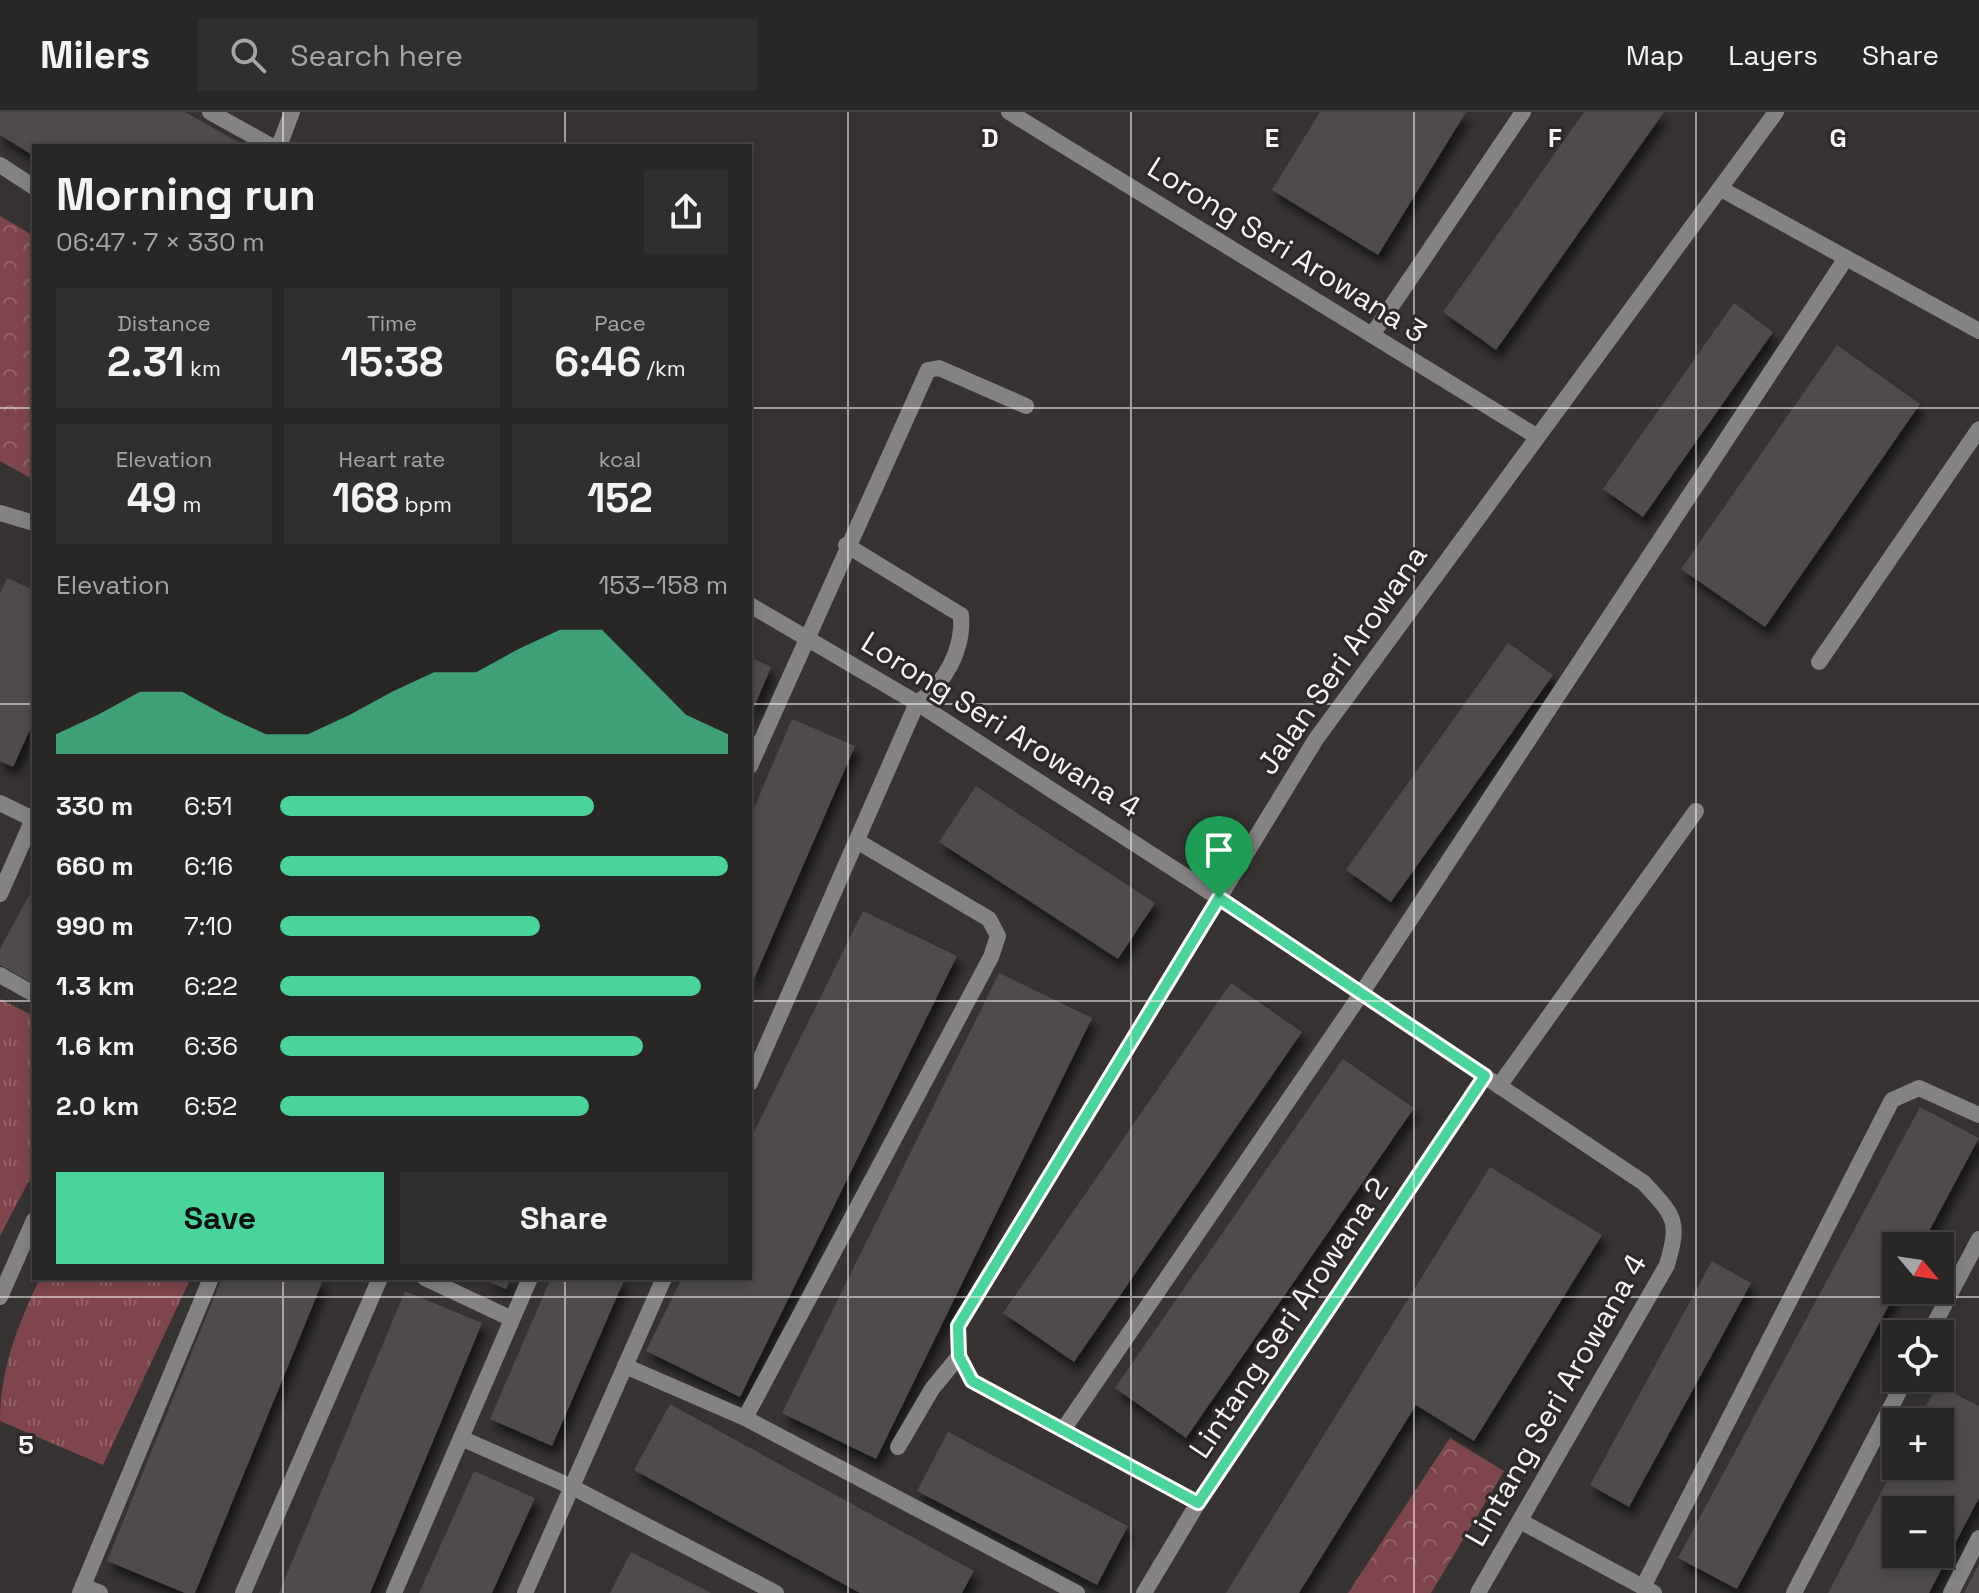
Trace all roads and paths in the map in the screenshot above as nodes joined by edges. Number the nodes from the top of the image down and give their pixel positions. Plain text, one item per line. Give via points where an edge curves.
1 (210, 112) edge
2 (292, 112) edge
3 (1009, 112) edge
4 (1523, 112) edge
5 (1776, 112) edge
6 (267, 144) edge
7 (280, 144) edge
8 (0, 165) edge
9 (32, 186) edge
10 (1721, 189) junction
11 (1846, 258) junction
12 (1979, 331) edge
13 (1372, 335) junction
14 (1026, 406) dead end
15 (1979, 429) edge
16 (1536, 436) junction
17 (0, 513) edge
18 (32, 522) edge
19 (846, 545) junction
20 (752, 606) edge
21 (806, 635) junction
22 (1819, 662) dead end
23 (917, 703) junction
24 (752, 761) edge
25 (0, 803) edge
26 (1696, 811) dead end
27 (32, 817) edge
28 (30, 838) edge
29 (857, 841) junction
30 (0, 894) edge
31 (1219, 898) junction
32 (0, 975) edge
33 (32, 993) edge
34 (1361, 994) junction
35 (1485, 1076) junction
36 (752, 1078) edge
37 (1499, 1086) junction
38 (1979, 1115) edge
39 (32, 1225) edge
40 (1677, 1232) joint
41 (1979, 1239) edge
42 (210, 1280) edge
43 (379, 1280) edge
44 (429, 1280) edge
45 (529, 1280) edge
46 (663, 1280) edge
47 (0, 1297) edge
48 (512, 1319) junction
49 (1936, 1320) edge
50 (959, 1356) junction
51 (625, 1366) junction
52 (1899, 1392) edge
53 (745, 1418) junction
54 (1063, 1430) junction
55 (461, 1438) junction
56 (898, 1447) dead end
57 (572, 1487) junction
58 (1198, 1503) junction
59 (1520, 1521) junction
60 (1979, 1538) edge
61 (81, 1589) edge
62 (1649, 1590) edge
63 (100, 1593) edge
64 (243, 1593) edge
65 (394, 1593) edge
66 (525, 1593) edge
67 (776, 1593) edge
68 (1077, 1593) edge
69 (1144, 1593) edge
70 (1478, 1593) edge
71 (1794, 1593) edge
72 (1951, 1593) edge

1 - 6 street
2 - 7 street
3 - 13 street, Lorong Seri Arowana 3
4 - 13 street
5 - 10 street, Jalan Seri Arowana
8 - 9 street
10 - 11 street
10 - 16 street, Jalan Seri Arowana
11 - 12 street
11 - 34 street
13 - 16 street, Lorong Seri Arowana 3
14 - 19 street via 939,368 928,370
15 - 22 street
16 - 31 street, Jalan Seri Arowana via 1316,739
17 - 18 street
19 - 21 street
19 - 23 street via 961,615 963,635 938,689
20 - 21 street, Lorong Seri Arowana 4
21 - 23 street, Lorong Seri Arowana 4
21 - 24 street
23 - 29 street
23 - 31 street, Lorong Seri Arowana 4
25 - 27 street
26 - 37 street
28 - 30 street
29 - 36 street
29 - 53 street via 989,919 998,936
31 - 34 street, Lorong Seri Arowana 4
31 - 50 street, Jalan Seri Arowana via 958,1326
32 - 33 street
34 - 35 street, Lorong Seri Arowana 4
34 - 54 street
35 - 37 street, Lorong Seri Arowana 4
35 - 58 street, Lintang Seri Arowana 2
37 - 40 street, Lorong Seri Arowana 4 via 1644,1183 1669,1210
38 - 62 street via 1919,1088 1892,1100
39 - 47 street
40 - 59 street, Lintang Seri Arowana 4 via 1667,1265
41 - 49 street
42 - 61 street
43 - 64 street
44 - 48 street
45 - 48 street
46 - 51 street
48 - 55 street
50 - 54 street via 972,1381
50 - 56 street via 932,1389
51 - 53 street
51 - 57 street
52 - 71 street
53 - 68 street
54 - 58 street
55 - 57 street
55 - 65 street
57 - 66 street
57 - 67 street
58 - 69 street, Lintang Seri Arowana 2
59 - 62 street
59 - 70 street, Lintang Seri Arowana 4
60 - 72 street
61 - 63 street

